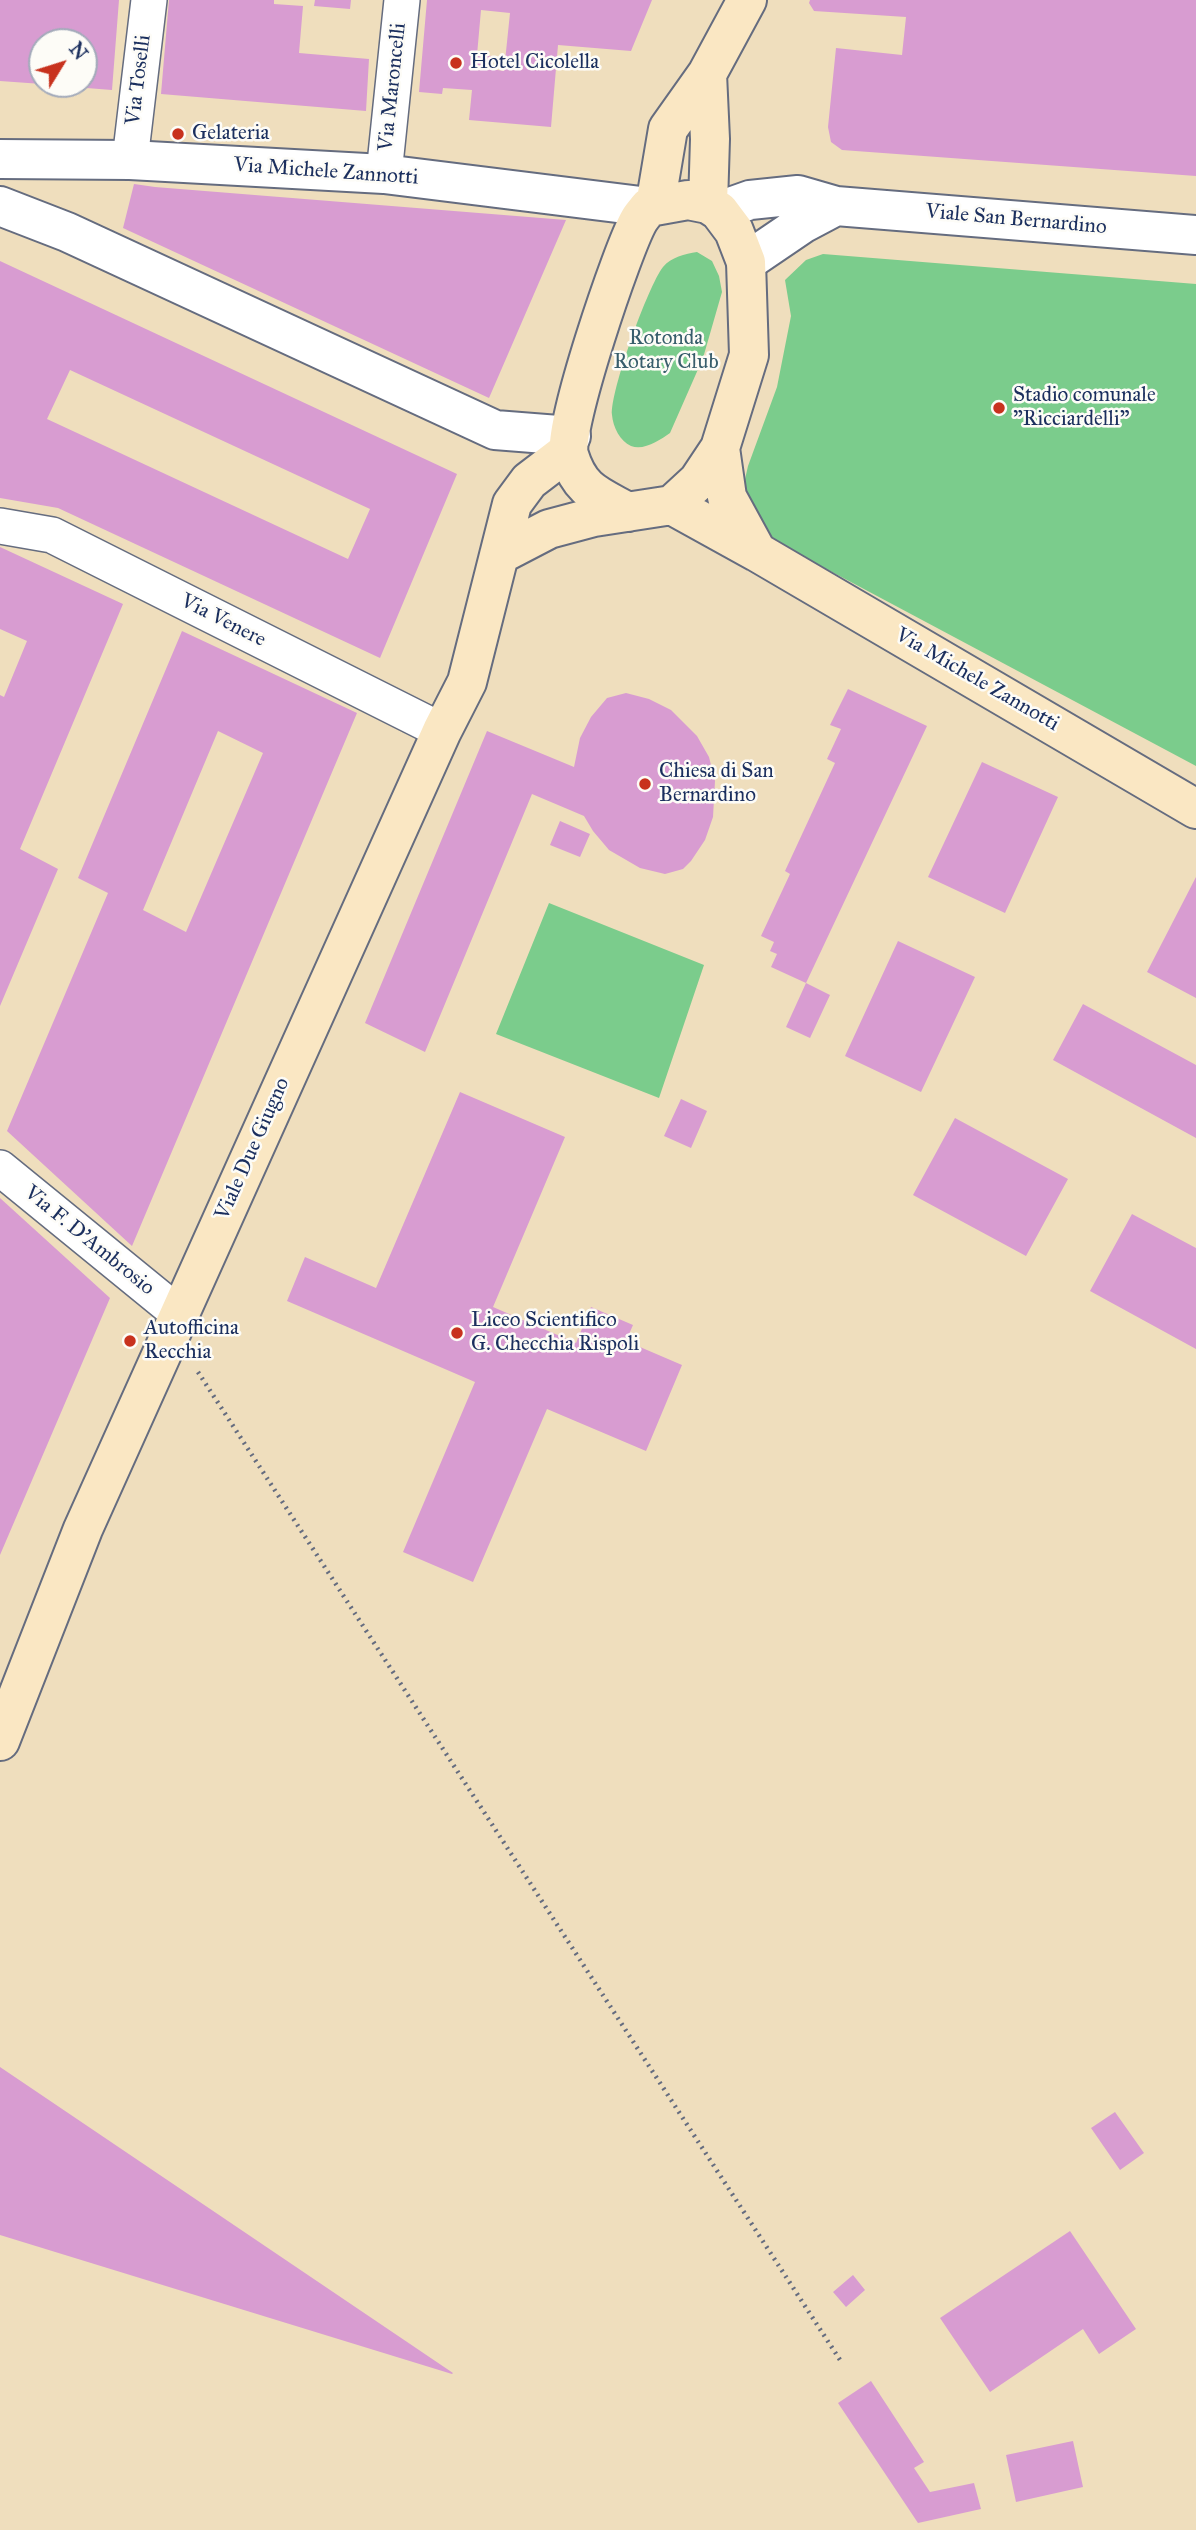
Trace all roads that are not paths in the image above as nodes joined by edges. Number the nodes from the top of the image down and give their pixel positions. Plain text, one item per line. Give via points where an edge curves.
1 (149, 0) edge
2 (402, 0) edge
3 (747, 0) edge
4 (707, 74) junction
5 (0, 159) edge
6 (130, 160) junction
7 (384, 173) junction
8 (0, 206) edge
9 (836, 206) junction
10 (652, 207) junction
11 (713, 208) junction
12 (1196, 235) edge
13 (746, 262) junction
14 (569, 444) junction
15 (720, 448) junction
16 (672, 505) junction
17 (628, 512) junction
18 (0, 526) edge
19 (757, 552) junction
20 (499, 555) junction
21 (442, 731) junction
22 (1196, 809) edge
23 (0, 1168) edge
24 (175, 1322) junction
25 (0, 1741) edge

1 - 6 street, Via Toselli
2 - 7 street, Via Maroncelli
3 - 4 main road
4 - 10 main road via 668,129
4 - 11 main road
5 - 6 street, Via Michele Zannotti
6 - 7 street, Via Michele Zannotti
7 - 10 street, Via Michele Zannotti
8 - 14 street via 67,232 495,430
9 - 11 street, Viale San Bernardino via 798,195
9 - 12 street, Viale San Bernardino
9 - 13 street
10 - 11 main road via 688,200
10 - 14 main road via 639,220 613,281 572,418
11 - 13 main road via 734,231
13 - 15 main road via 749,355
14 - 17 main road via 584,487
14 - 20 main road, Viale Due Giugno via 529,481 512,504
15 - 16 main road via 698,481
15 - 19 main road via 727,497
16 - 17 main road
16 - 19 main road, Via Michele Zannotti
17 - 20 main road via 549,529
18 - 21 street, Via Venere via 52,535
19 - 22 main road, Via Michele Zannotti
20 - 21 main road, Viale Due Giugno via 467,681
21 - 24 main road, Viale Due Giugno
23 - 24 street, Via F. D'Ambrosio
24 - 25 main road, Viale Due Giugno via 83,1529

